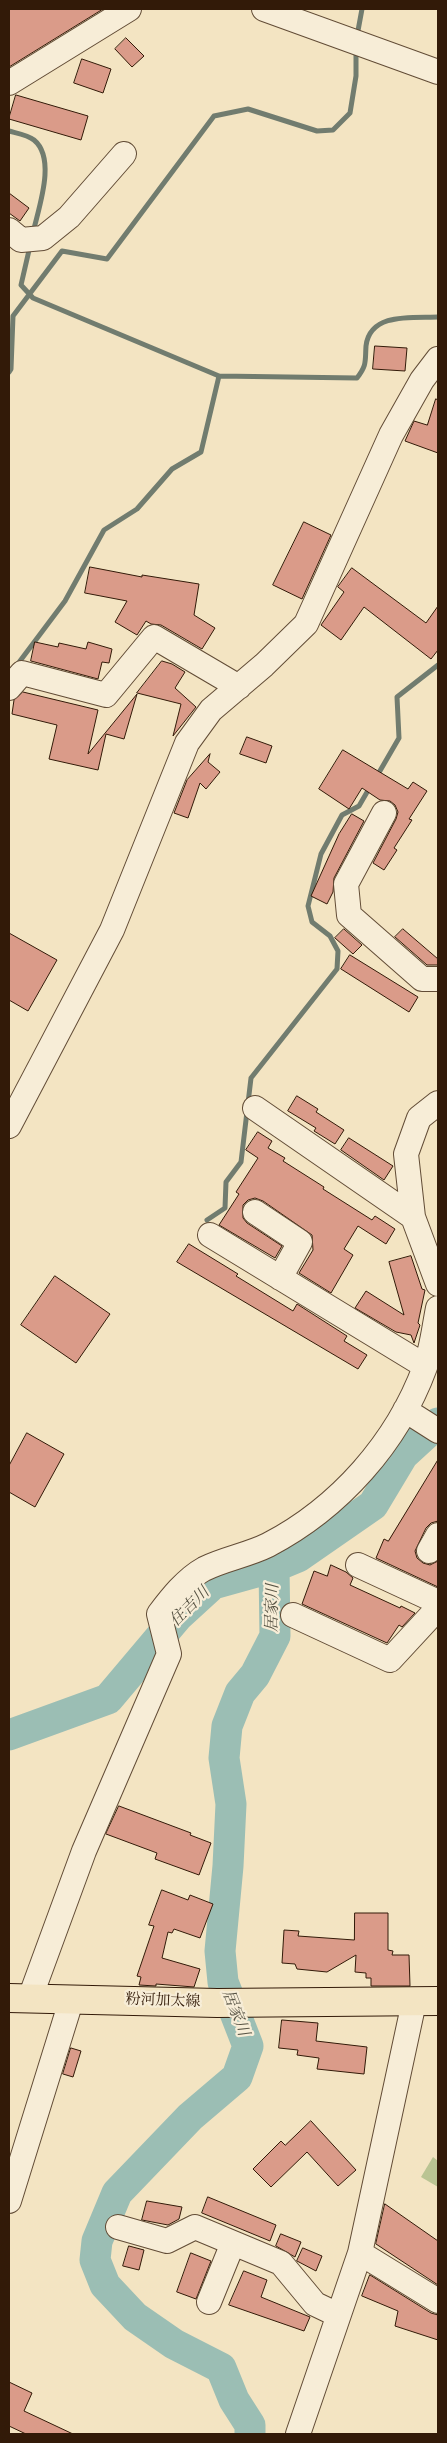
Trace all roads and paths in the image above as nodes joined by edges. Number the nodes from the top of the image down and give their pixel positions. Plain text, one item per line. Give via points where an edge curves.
1 (129, 9) edge
2 (264, 9) edge
3 (438, 72) edge
4 (9, 83) edge
5 (124, 154) dead end
6 (9, 230) edge
7 (438, 359) edge
8 (238, 687) junction
9 (9, 688) edge
10 (384, 813) dead end
11 (438, 979) edge
12 (438, 1103) edge
13 (255, 1108) dead end
14 (9, 1126) edge
15 (255, 1212) dead end
16 (414, 1217) junction
17 (210, 1235) dead end
18 (280, 1278) junction
19 (438, 1284) edge
20 (438, 1308) edge
21 (426, 1366) junction
22 (421, 1420) edge
23 (358, 1565) dead end
24 (438, 1602) edge
25 (438, 1608) edge
26 (293, 1615) dead end
27 (20, 1998) edge
28 (72, 1998) junction
29 (426, 2001) edge
30 (9, 2201) edge
31 (118, 2227) dead end
32 (233, 2243) junction
33 (360, 2252) junction
34 (438, 2301) edge
35 (209, 2302) dead end
36 (338, 2315) junction
37 (298, 2434) edge

1 - 4 street
2 - 3 street
5 - 6 street via 69,217 43,238 21,240
7 - 8 street via 422,380 391,435 306,624
8 - 9 street via 154,637 106,695 22,673
8 - 14 street via 211,710 187,743 112,930
10 - 11 street via 346,884 349,914 422,979
12 - 16 street via 419,1118 406,1154
13 - 16 street
15 - 18 street via 300,1242
16 - 19 street
17 - 18 street
18 - 21 street
20 - 21 street
21 - 22 street
22 - 27 street via 315,1516 267,1545 204,1570 172,1596 159,1614 169,1654
23 - 24 street
25 - 26 street via 390,1660
27 - 28 main road, 粉河加太線
28 - 29 main road, 粉河加太線 via 230,2003
28 - 30 street
29 - 33 street
31 - 32 street via 167,2241 195,2227
32 - 35 street
32 - 36 street via 281,2263 314,2304
33 - 34 street
33 - 36 street
36 - 37 street

